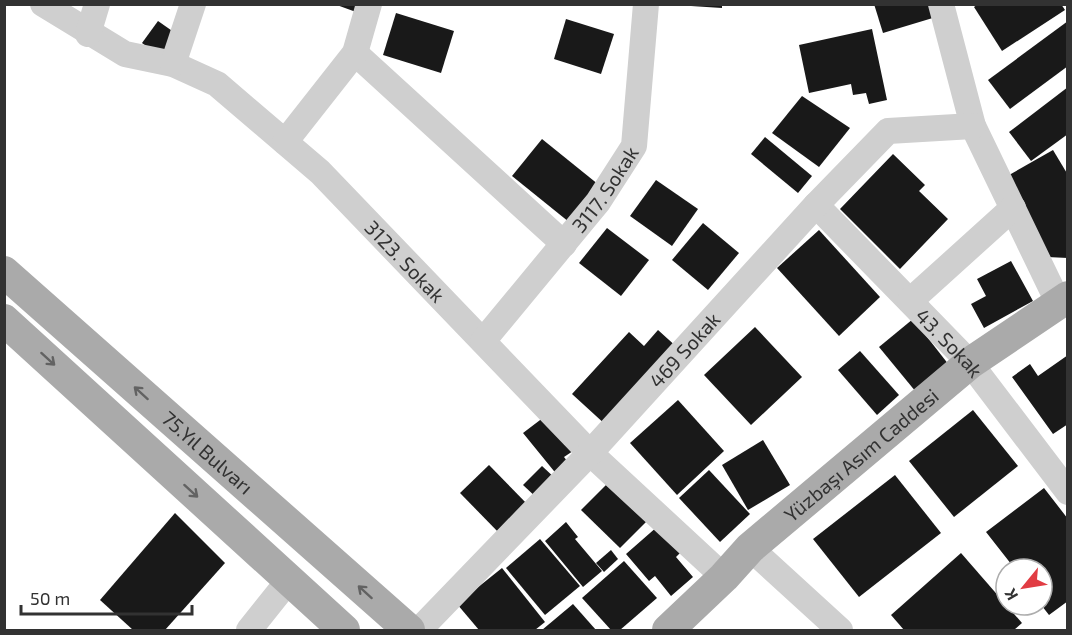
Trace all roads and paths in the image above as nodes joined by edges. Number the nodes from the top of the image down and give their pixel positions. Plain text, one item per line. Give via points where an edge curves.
1 (43, 4) edge
2 (97, 4) edge
3 (193, 4) edge
4 (369, 4) edge
5 (646, 4) edge
6 (941, 4) edge
7 (88, 34) junction
8 (355, 53) junction
9 (173, 64) junction
10 (973, 126) junction
11 (285, 142) junction
12 (816, 205) junction
13 (1013, 208) junction
14 (564, 244) junction
15 (4, 272) edge
16 (910, 301) junction
17 (1063, 301) edge
18 (4, 320) edge
19 (483, 341) junction
20 (970, 363) junction
21 (591, 453) junction
22 (1068, 492) edge
23 (750, 548) junction
24 (724, 577) junction
25 (289, 580) junction
26 (249, 630) edge
27 (344, 630) edge
28 (409, 630) edge
29 (419, 630) edge
30 (668, 630) edge
31 (840, 630) edge

1 - 7 street, 3123. Sokak
2 - 7 street
3 - 9 street
4 - 8 street
5 - 14 street, 3117. Sokak via 634,146 598,202
6 - 10 street
7 - 9 street, 3123. Sokak via 125,54
8 - 11 street
8 - 14 street
9 - 11 street, 3123. Sokak via 217,84
10 - 12 street, 469 Sokak via 888,131
10 - 13 street
11 - 19 street, 3123. Sokak via 320,172
12 - 16 street, 43. Sokak
12 - 21 street, 469 Sokak
13 - 16 street
13 - 17 street
14 - 19 street, 3117. Sokak
28 -> 15 main road, 75.Yıl Bulvarı
16 - 20 street, 43. Sokak
17 - 20 main road, Yüzbaşı Asım Caddesi
18 -> 25 main road, 75.Yıl Bulvarı
19 - 21 street, 3123. Sokak
20 - 22 street, 43. Sokak
20 - 23 main road, Yüzbaşı Asım Caddesi
21 - 24 street, 3123. Sokak
21 - 29 street, 469 Sokak
23 - 24 main road, Yüzbaşı Asım Caddesi
23 - 31 street
24 - 30 main road, Yüzbaşı Asım Caddesi
25 - 26 street
25 - 27 main road, 75.Yıl Bulvarı

